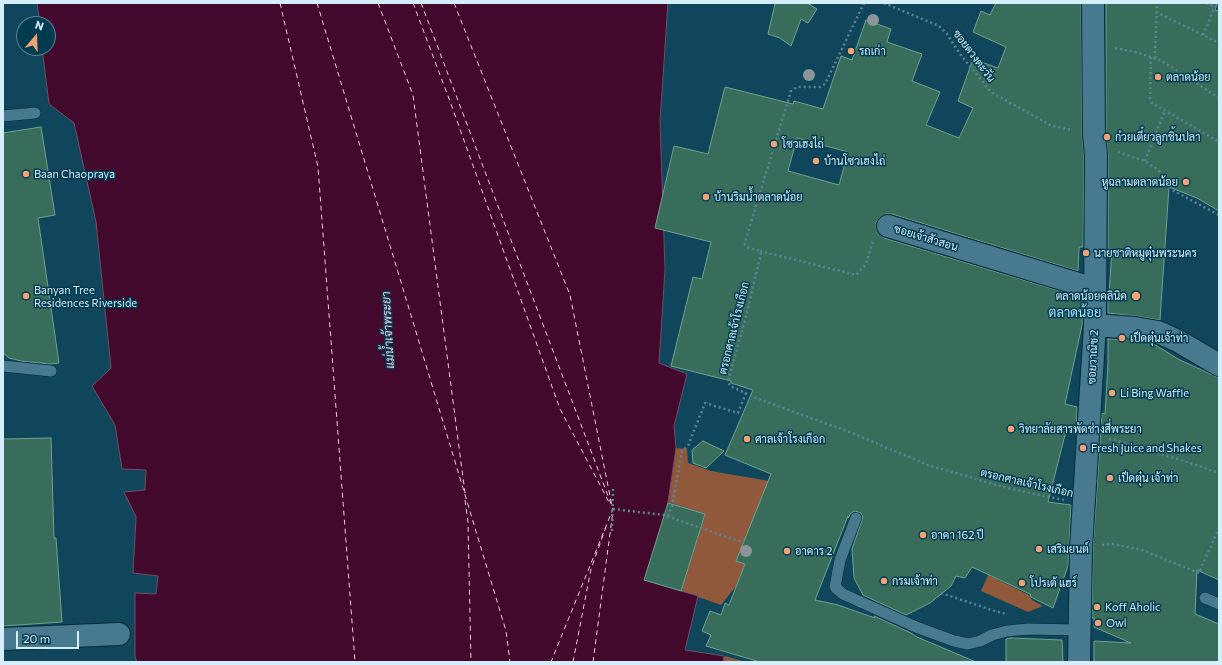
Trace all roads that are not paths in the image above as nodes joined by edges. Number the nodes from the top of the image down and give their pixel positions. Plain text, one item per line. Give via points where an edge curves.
1 (1094, 3) edge
2 (35, 113) dead end
3 (3, 116) edge
4 (888, 226) road end
5 (1095, 289) junction
6 (1095, 325) junction
7 (1219, 365) edge
8 (3, 366) edge
9 (51, 371) dead end
10 (856, 518) dead end
11 (1206, 598) dead end
12 (1219, 604) edge
13 (1079, 630) junction
14 (119, 634) dead end
15 (3, 639) edge
16 (1080, 662) edge

1 - 5 street, ซอยวาณิช 2
2 - 3 lane
4 - 5 street, ซอยเจ้าสัวสอน
5 - 6 street, ซอยวาณิช 2
6 - 7 street via 1158,332
6 - 13 street, ซอยวาณิช 2 via 1081,548
8 - 9 lane
10 - 13 lane via 840,560 836,580 835,587 843,594 916,627 968,644 1007,631
11 - 12 lane
13 - 16 street, ซอยวาณิช 2
14 - 15 street

